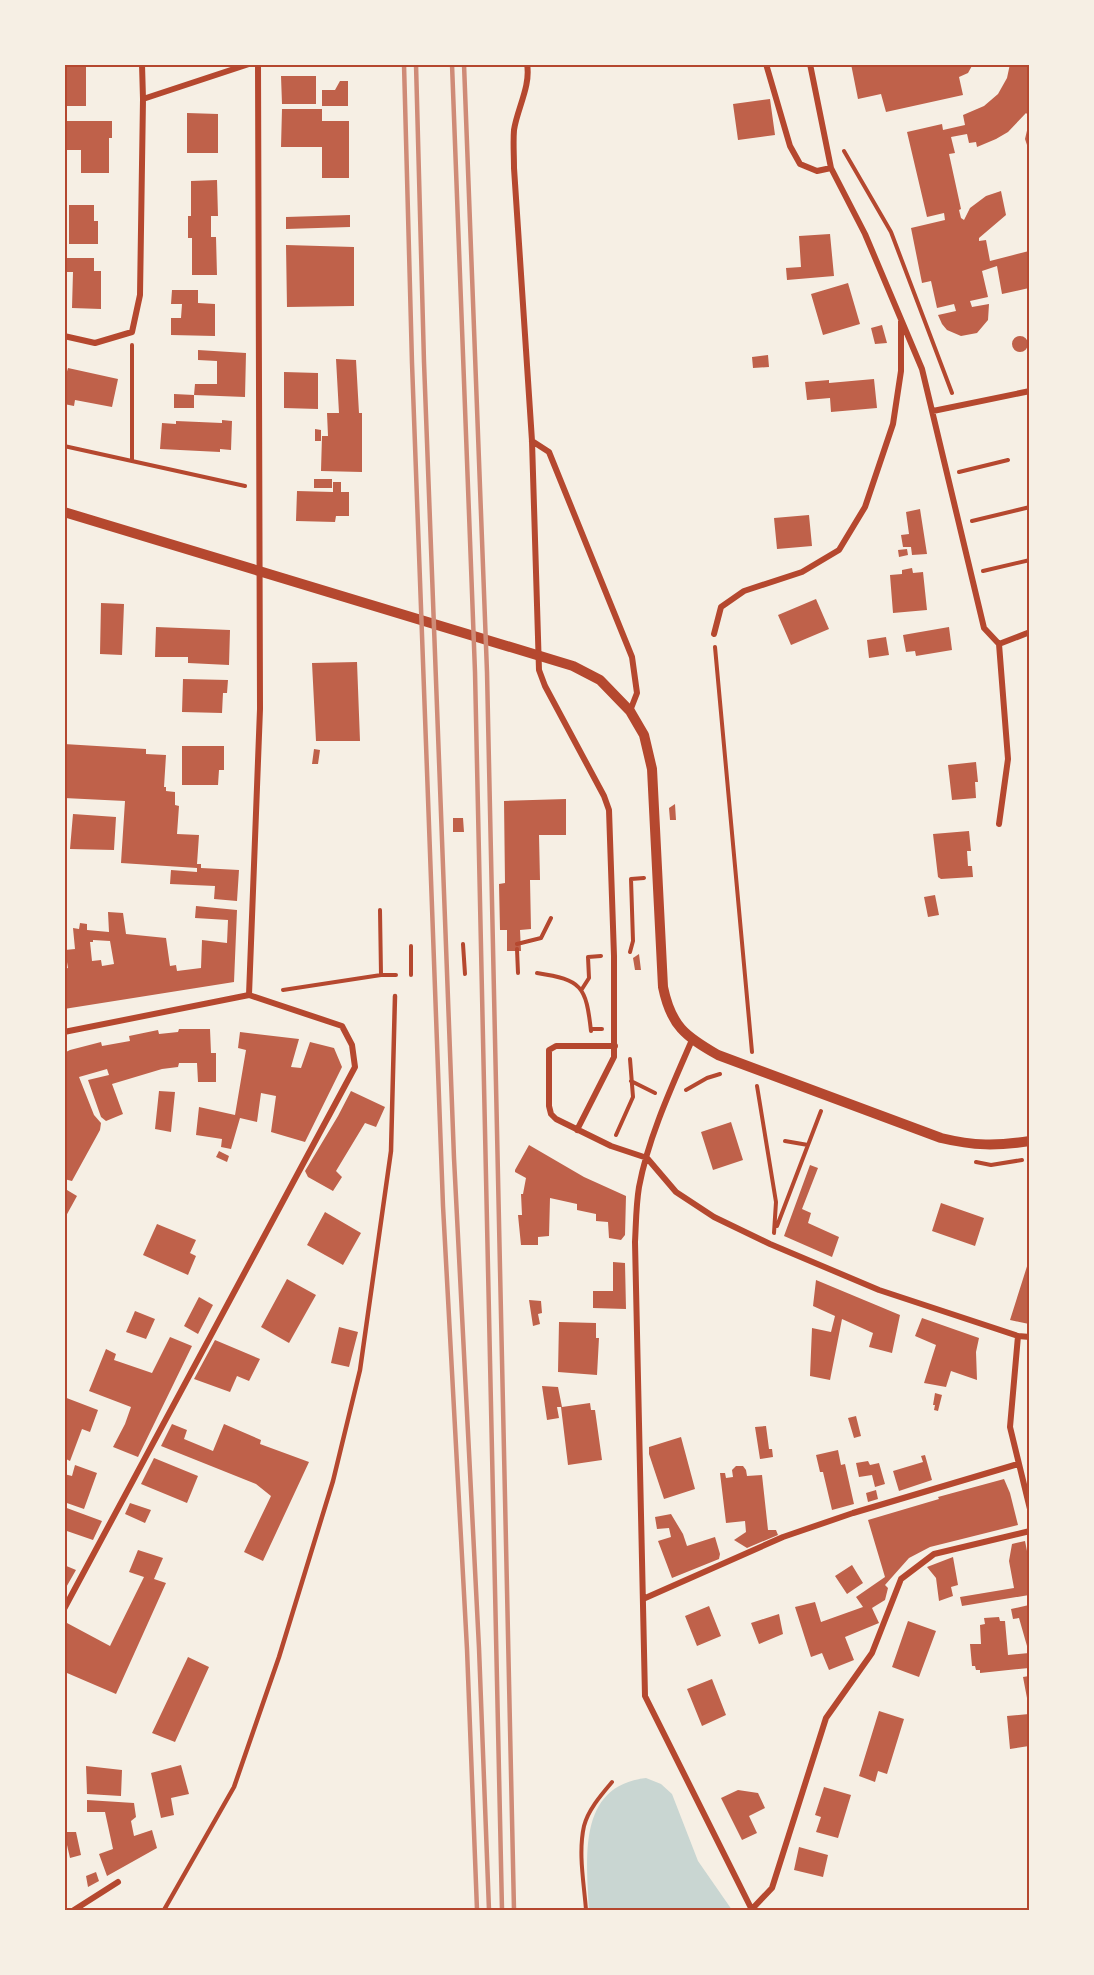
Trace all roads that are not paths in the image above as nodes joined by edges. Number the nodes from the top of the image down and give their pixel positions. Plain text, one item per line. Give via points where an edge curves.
1 (141, 64) edge
2 (249, 64) edge
3 (258, 64) edge
4 (527, 64) edge
5 (766, 64) edge
6 (810, 64) edge
7 (142, 99) junction
8 (831, 168) junction
9 (901, 318) junction
10 (64, 336) edge
11 (1029, 391) edge
12 (933, 411) junction
13 (532, 441) junction
14 (64, 512) edge
15 (1029, 632) edge
16 (714, 634) road end
17 (999, 644) junction
18 (630, 711) junction
19 (999, 824) dead end
20 (249, 995) junction
21 (396, 996) dead end
22 (64, 1032) edge
23 (692, 1040) junction
24 (615, 1046) junction
25 (577, 1130) junction
26 (1029, 1142) edge
27 (647, 1158) junction
28 (1018, 1336) junction
29 (1029, 1337) edge
30 (1017, 1464) junction
31 (1029, 1509) edge
32 (1029, 1531) edge
33 (643, 1599) junction
34 (64, 1609) edge
35 (118, 1882) dead end
36 (752, 1910) edge
37 (74, 1911) edge
38 (164, 1911) edge

1 - 7 street
2 - 7 street
3 - 20 street via 260,709
4 - 13 street via 527,81 514,130 514,168
5 - 8 street via 790,146 800,164 817,171
6 - 8 street
7 - 10 street via 140,295 132,332 95,343
8 - 9 street
9 - 12 street via 922,369
9 - 16 street via 902,371 892,424 865,507 839,550 802,572 744,591 721,607
11 - 12 street
12 - 17 street via 984,628
13 - 18 street via 549,452 632,657 637,693
13 - 24 street via 539,670 609,810
14 - 18 street via 573,666 600,680
15 - 17 street
17 - 19 street via 1008,759
18 - 23 street via 644,735 652,769 663,987 668,1009
20 - 22 street
20 - 34 street via 342,1026 352,1046 355,1067
21 - 38 lane via 391,1151 360,1371 333,1481 234,1787
23 - 26 street via 718,1055 942,1138 989,1146
23 - 27 street
24 - 25 street via 614,1057
24 - 25 street via 556,1046 549,1050 551,1114
25 - 27 street
27 - 28 street via 676,1192 714,1217 770,1244 879,1290
27 - 33 street via 639,1187 635,1242
28 - 29 street
28 - 30 street via 1010,1427
30 - 31 street
30 - 33 street via 783,1537
32 - 36 street via 934,1554 901,1579 872,1653 826,1718 772,1888
33 - 36 street via 645,1696
35 - 37 street

